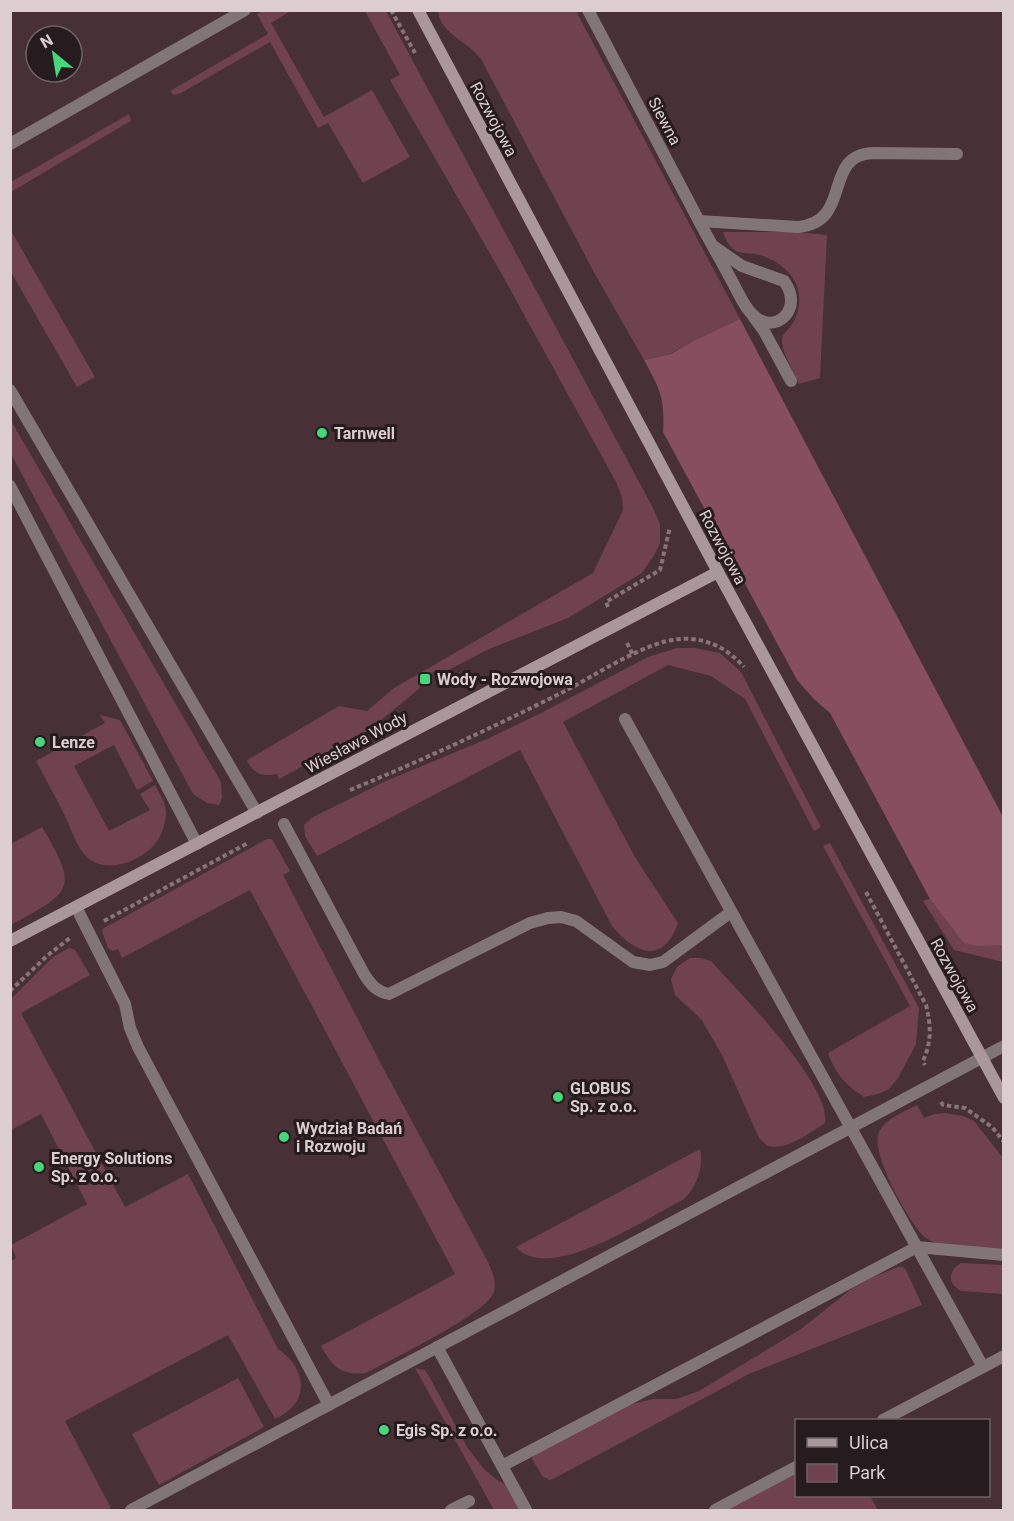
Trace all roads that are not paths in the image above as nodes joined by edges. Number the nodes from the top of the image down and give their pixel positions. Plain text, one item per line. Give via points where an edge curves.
1 (245, 10) edge
2 (418, 10) edge
3 (588, 10) edge
4 (10, 144) edge
5 (957, 154) dead end
6 (699, 221) junction
7 (713, 246) junction
8 (753, 316) junction
9 (790, 381) dead end
10 (10, 390) edge
11 (10, 486) edge
12 (718, 572) junction
13 (625, 719) dead end
14 (257, 813) junction
15 (284, 824) dead end
16 (197, 844) junction
17 (76, 907) junction
18 (731, 912) junction
19 (10, 941) edge
20 (1004, 1046) edge
21 (981, 1058) junction
22 (1004, 1098) edge
23 (849, 1128) junction
24 (916, 1248) junction
25 (1004, 1255) edge
26 (437, 1347) junction
27 (1004, 1356) edge
28 (983, 1367) junction
29 (329, 1405) junction
30 (885, 1419) edge
31 (502, 1466) junction
32 (795, 1468) edge
33 (469, 1501) dead end
34 (131, 1510) edge
35 (451, 1510) edge
36 (526, 1510) edge
37 (715, 1510) edge

1 - 4 street
2 - 12 street, Rozwojowa
3 - 6 street, Siewna
5 - 6 street via 862,154 844,167 830,210 810,226
6 - 7 street, Siewna
7 - 8 street, Siewna
7 - 8 street, Siewna via 742,266 779,278 788,286 792,306 787,315 764,322
8 - 9 street
10 - 14 street
11 - 16 street
12 - 14 street, Wiesława Wody
12 - 21 street, Rozwojowa
13 - 18 street
14 - 16 street, Wiesława Wody
15 - 18 street via 364,974 378,992 389,994 530,923 548,918 576,921 633,962 650,964 663,962
16 - 17 street, Wiesława Wody
17 - 19 street, Wiesława Wody
17 - 29 street via 125,1004 138,1047
18 - 23 street
20 - 21 street
21 - 22 street, Rozwojowa
21 - 23 street
23 - 24 street
23 - 26 street
24 - 25 street
24 - 28 street
24 - 31 street
26 - 29 street
26 - 31 street
27 - 28 street
28 - 30 street
29 - 34 street
31 - 36 street
32 - 37 street
33 - 35 street

